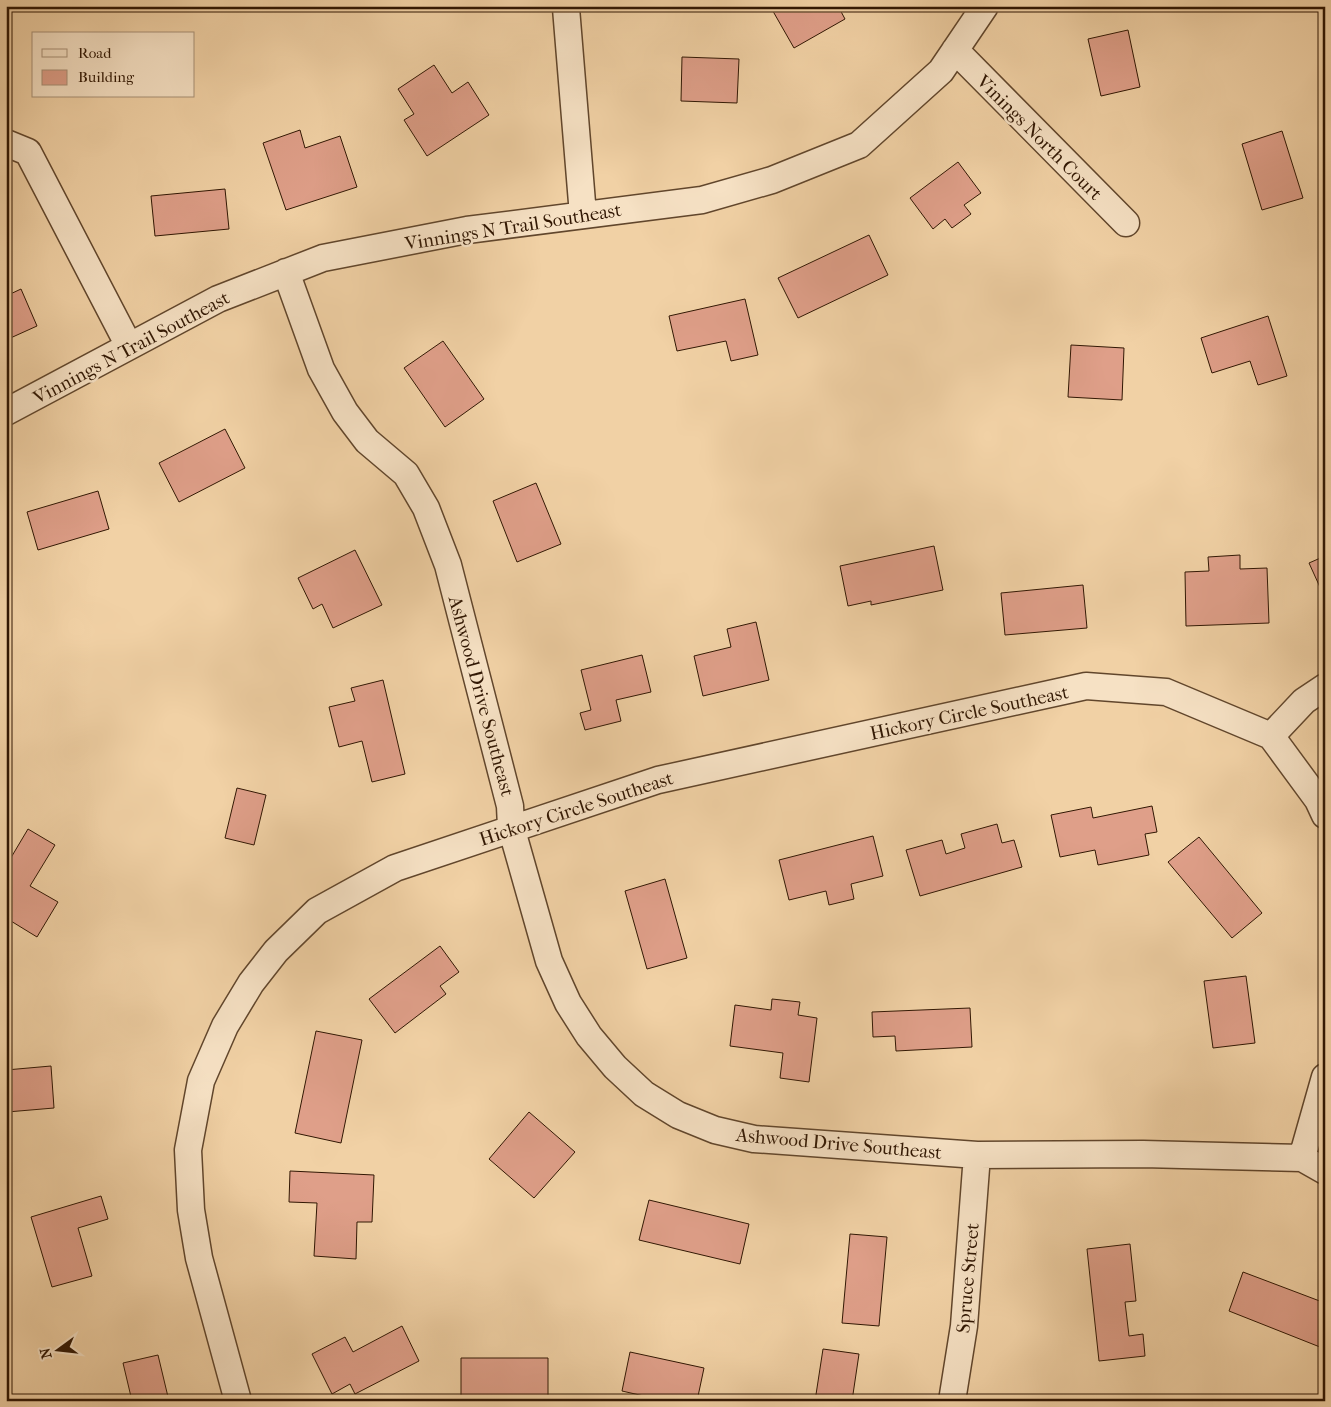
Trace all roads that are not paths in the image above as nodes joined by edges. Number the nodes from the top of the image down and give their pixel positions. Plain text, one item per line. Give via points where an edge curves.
1 (985, 6) edge
2 (566, 8) dead end
3 (955, 50) junction
4 (6, 143) edge
5 (583, 215) junction
6 (1126, 223) dead end
7 (286, 272) junction
8 (129, 346) junction
9 (6, 412) edge
10 (1325, 687) edge
11 (1271, 736) junction
12 (1325, 815) edge
13 (511, 827) junction
14 (1325, 1077) edge
15 (977, 1155) junction
16 (1302, 1158) junction
17 (1325, 1171) edge
18 (238, 1401) edge
19 (952, 1401) edge

1 - 3 street, Vinnings N Trail Southeast
2 - 5 street
3 - 5 street, Vinnings N Trail Southeast via 941,71 859,146 772,180 702,200
3 - 6 street, Vinings North Court
4 - 8 street via 28,152
5 - 7 street, Vinnings N Trail Southeast via 467,230 323,258
7 - 8 street, Vinnings N Trail Southeast via 218,299
7 - 13 street, Ashwood Drive Southeast via 321,369 345,412 367,441 406,474 426,508 448,565 510,806
8 - 9 street, Vinnings N Trail Southeast
10 - 11 street via 1304,701
11 - 12 street via 1318,800
11 - 13 street, Hickory Circle Southeast via 1166,692 1086,686 658,780
13 - 15 street, Ashwood Drive Southeast via 549,961 568,1003 589,1036 644,1094 678,1115 715,1130 754,1139
13 - 18 street, Hickory Circle Southeast via 395,868 316,911 276,951 224,1026 201,1081 188,1150 190,1200 199,1258
14 - 16 street
15 - 16 street, Ashwood Drive Southeast via 1143,1154
15 - 19 street, Spruce Street via 964,1326
16 - 17 street, Ashwood Drive Southeast

